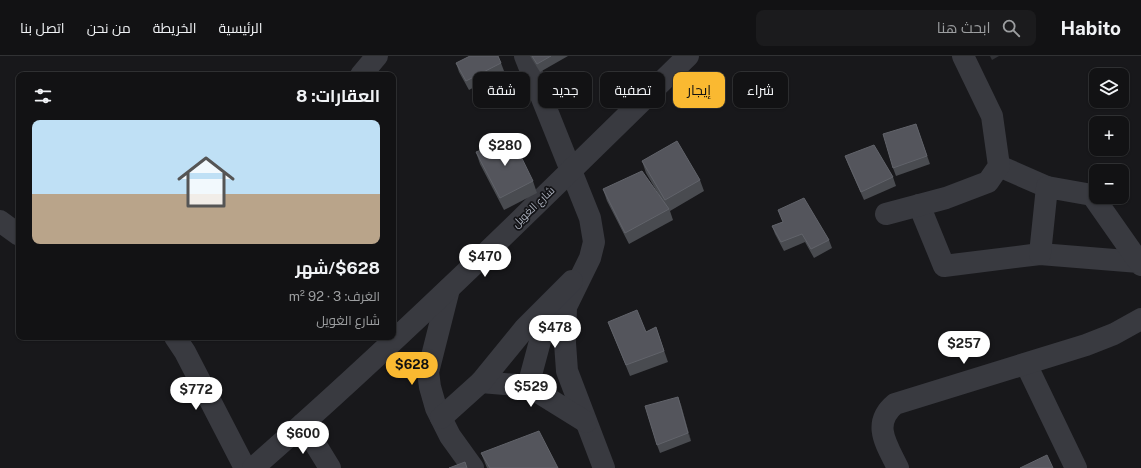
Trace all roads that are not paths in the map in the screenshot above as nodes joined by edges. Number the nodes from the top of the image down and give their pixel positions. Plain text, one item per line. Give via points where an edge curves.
1 (377, 56) edge
2 (525, 56) edge
3 (688, 56) edge
4 (963, 56) edge
5 (364, 72) edge
6 (999, 166) junction
7 (570, 171) junction
8 (1047, 187) junction
9 (919, 205) junction
10 (886, 214) dead end
11 (0, 221) edge
12 (16, 233) edge
13 (1040, 254) junction
14 (1140, 264) edge
15 (583, 270) junction
16 (449, 289) junction
17 (550, 304) junction
18 (1141, 319) edge
19 (396, 338) edge
20 (177, 340) edge
21 (394, 340) edge
22 (1026, 364) junction
23 (481, 382) junction
24 (528, 386) junction
25 (441, 418) junction
26 (586, 422) junction
27 (303, 424) junction
28 (245, 468) edge
29 (253, 468) edge
30 (330, 468) edge
31 (473, 468) edge
32 (604, 468) edge
33 (898, 468) edge
34 (1076, 468) edge

1 - 5 street
2 - 7 street
3 - 7 street, شارع الغويل
4 - 6 street via 992,116
6 - 8 street
6 - 9 street via 988,182
7 - 15 street via 590,218 594,242 590,258
7 - 16 street, شارع الغويل
8 - 13 street
8 - 14 street via 1092,195
9 - 10 street
9 - 13 street via 944,266
11 - 12 street
13 - 14 street
15 - 17 street
15 - 26 street via 566,307 565,343 567,371
16 - 19 street, شارع الغويل
16 - 25 street via 428,372 430,387
17 - 23 street via 525,328
17 - 24 street
18 - 22 street via 1114,334 1086,345
20 - 28 street
21 - 27 street, شارع الغويل
22 - 33 street via 895,404 883,418 882,427
22 - 34 street
23 - 24 street
23 - 25 street
24 - 26 street
25 - 31 street via 450,436
26 - 32 street
27 - 29 street, شارع الغويل
27 - 30 street

